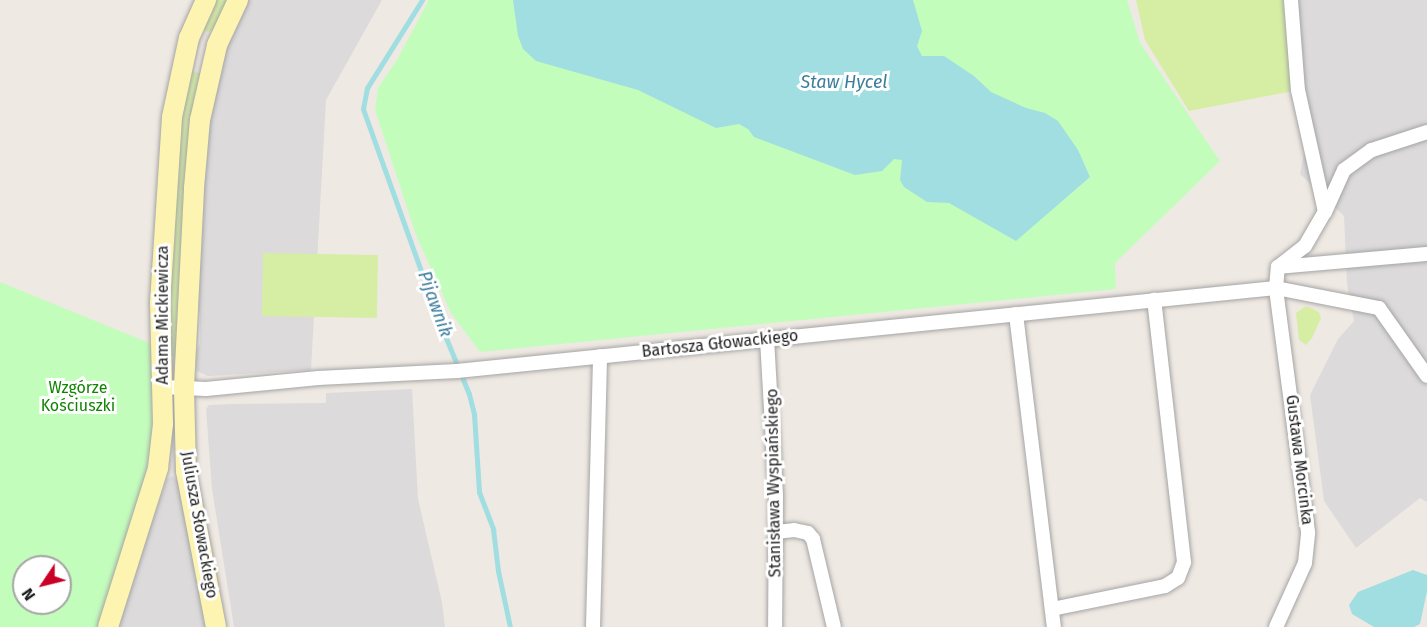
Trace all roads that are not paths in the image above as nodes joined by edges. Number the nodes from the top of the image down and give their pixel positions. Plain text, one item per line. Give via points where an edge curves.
1 (206, 0) edge
2 (238, 0) edge
3 (1291, 0) edge
4 (1427, 132) edge
5 (1325, 212) junction
6 (1427, 254) edge
7 (1278, 267) junction
8 (1276, 288) junction
9 (1154, 300) junction
10 (1016, 314) junction
11 (767, 339) junction
12 (600, 356) junction
13 (1427, 376) edge
14 (163, 387) junction
15 (184, 387) junction
16 (158, 468) junction
17 (186, 471) junction
18 (777, 532) junction
19 (1052, 609) junction
20 (108, 627) edge
21 (216, 627) edge
22 (593, 627) edge
23 (776, 627) edge
24 (834, 627) edge
25 (1054, 627) edge
26 (1276, 627) edge

1 - 14 street, Adama Mickiewicza via 184,56 172,117 160,303
2 - 15 street, Adama Mickiewicza via 218,45 201,120 193,198
3 - 5 street via 1298,90
4 - 5 street via 1372,150 1344,170
5 - 7 street via 1305,246
6 - 7 street
7 - 8 street, Gustawa Morcinka
8 - 9 street, Bartosza Głowackiego
8 - 13 street, Bartosza Głowackiego via 1379,308
8 - 26 street, Gustawa Morcinka via 1308,532 1305,563
9 - 10 street, Bartosza Głowackiego
9 - 19 street via 1184,562 1178,578 1165,586
10 - 11 street, Bartosza Głowackiego
10 - 19 street
11 - 12 street, Bartosza Głowackiego
11 - 18 street, Stanisława Wyspiańskiego
12 - 15 street, Bartosza Głowackiego via 462,370 206,389
12 - 22 street
14 - 15 street, Bartosza Głowackiego
14 - 16 street, Adama Mickiewicza
15 - 17 street, Juliusza Słowackiego
16 - 17 street via 173,460
16 - 20 street, Adama Mickiewicza
17 - 21 street, Juliusza Słowackiego
18 - 23 street, Stanisława Wyspiańskiego
18 - 24 street via 794,530 808,533 813,539
19 - 25 street

